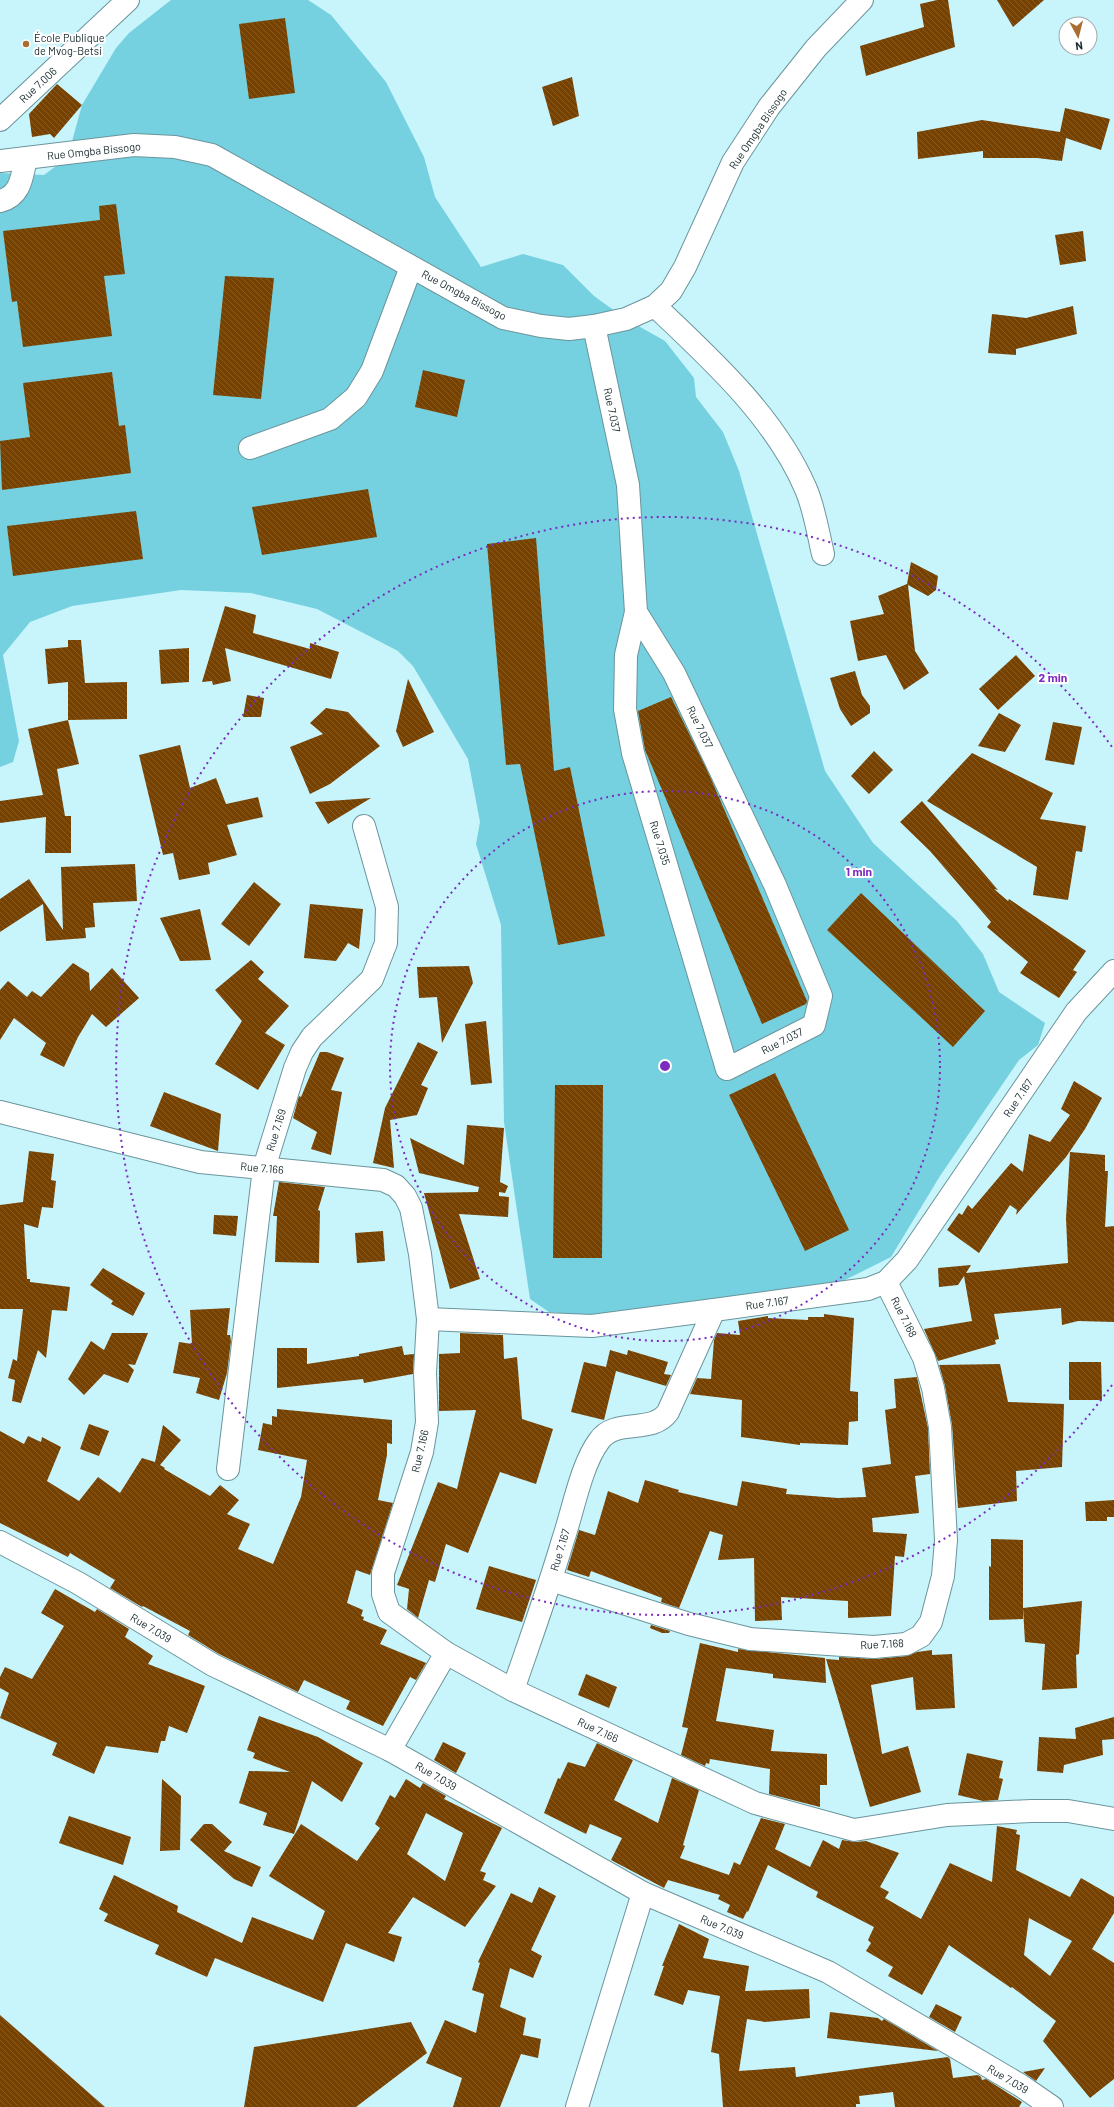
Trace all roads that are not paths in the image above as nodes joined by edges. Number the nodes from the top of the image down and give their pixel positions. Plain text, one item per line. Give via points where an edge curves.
1 (128, 0) edge
2 (862, 0) edge
3 (0, 120) edge
4 (26, 158) junction
5 (0, 161) edge
6 (0, 201) edge
7 (411, 267) junction
8 (655, 306) junction
9 (594, 326) junction
10 (250, 448) dead end
11 (823, 554) dead end
12 (636, 612) junction
13 (364, 826) dead end
14 (1114, 971) edge
15 (727, 1069) joint
16 (0, 1112) edge
17 (264, 1168) junction
18 (886, 1282) junction
19 (714, 1310) junction
20 (428, 1320) junction
21 (228, 1470) dead end
22 (0, 1542) edge
23 (551, 1580) junction
24 (446, 1653) junction
25 (513, 1690) junction
26 (390, 1750) junction
27 (1114, 1819) edge
28 (642, 1893) junction
29 (576, 2107) edge
30 (1052, 2107) edge

1 - 3 street, Rue 7.006
2 - 8 street, Rue Omgba Bissogo via 816,48 769,107 733,162 685,267 671,291
4 - 5 street, Rue Omgba Bissogo
4 - 6 street via 19,187 14,195
4 - 7 street, Rue Omgba Bissogo via 134,144 175,147 212,155
7 - 9 street, Rue Omgba Bissogo via 503,318 562,328
7 - 10 street via 372,371 356,397 330,419
8 - 9 street, Rue Omgba Bissogo via 626,319
8 - 11 street via 710,358 775,433 806,487
9 - 12 street, Rue 7.037 via 628,485
12 - 15 street, Rue 7.035 via 626,656 625,709 633,753
12 - 15 street, Rue 7.037 via 674,673 775,885 821,996 814,1025
13 - 17 street, Rue 7.169 via 387,907 386,943 372,979 312,1037 302,1052
14 - 18 street, Rue 7.167 via 1076,1012 906,1260
16 - 17 street, Rue 7.166 via 200,1162
17 - 20 street, Rue 7.166 via 383,1180 396,1186 411,1208
17 - 21 street, Rue 7.169
18 - 19 street, Rue 7.167 via 868,1289
18 - 23 street, Rue 7.168 via 924,1358 940,1427 946,1540 943,1576 932,1622 921,1636 906,1644 874,1647 750,1639 689,1624
19 - 20 street via 592,1326
19 - 23 street, Rue 7.167 via 663,1419 657,1423 629,1426 609,1432 598,1441 588,1461
20 - 24 street, Rue 7.166 via 425,1373 427,1422 422,1452 384,1573 383,1594 389,1612
22 - 26 street, Rue 7.039 via 78,1583 213,1665
23 - 25 street, Rue 7.167
24 - 25 street, Rue 7.166
24 - 26 street
25 - 27 street, Rue 7.166 via 755,1803 847,1829 862,1830 947,1815 1031,1811 1068,1811
26 - 28 street, Rue 7.039
28 - 29 street
28 - 30 street, Rue 7.039 via 828,1972 1020,2085

